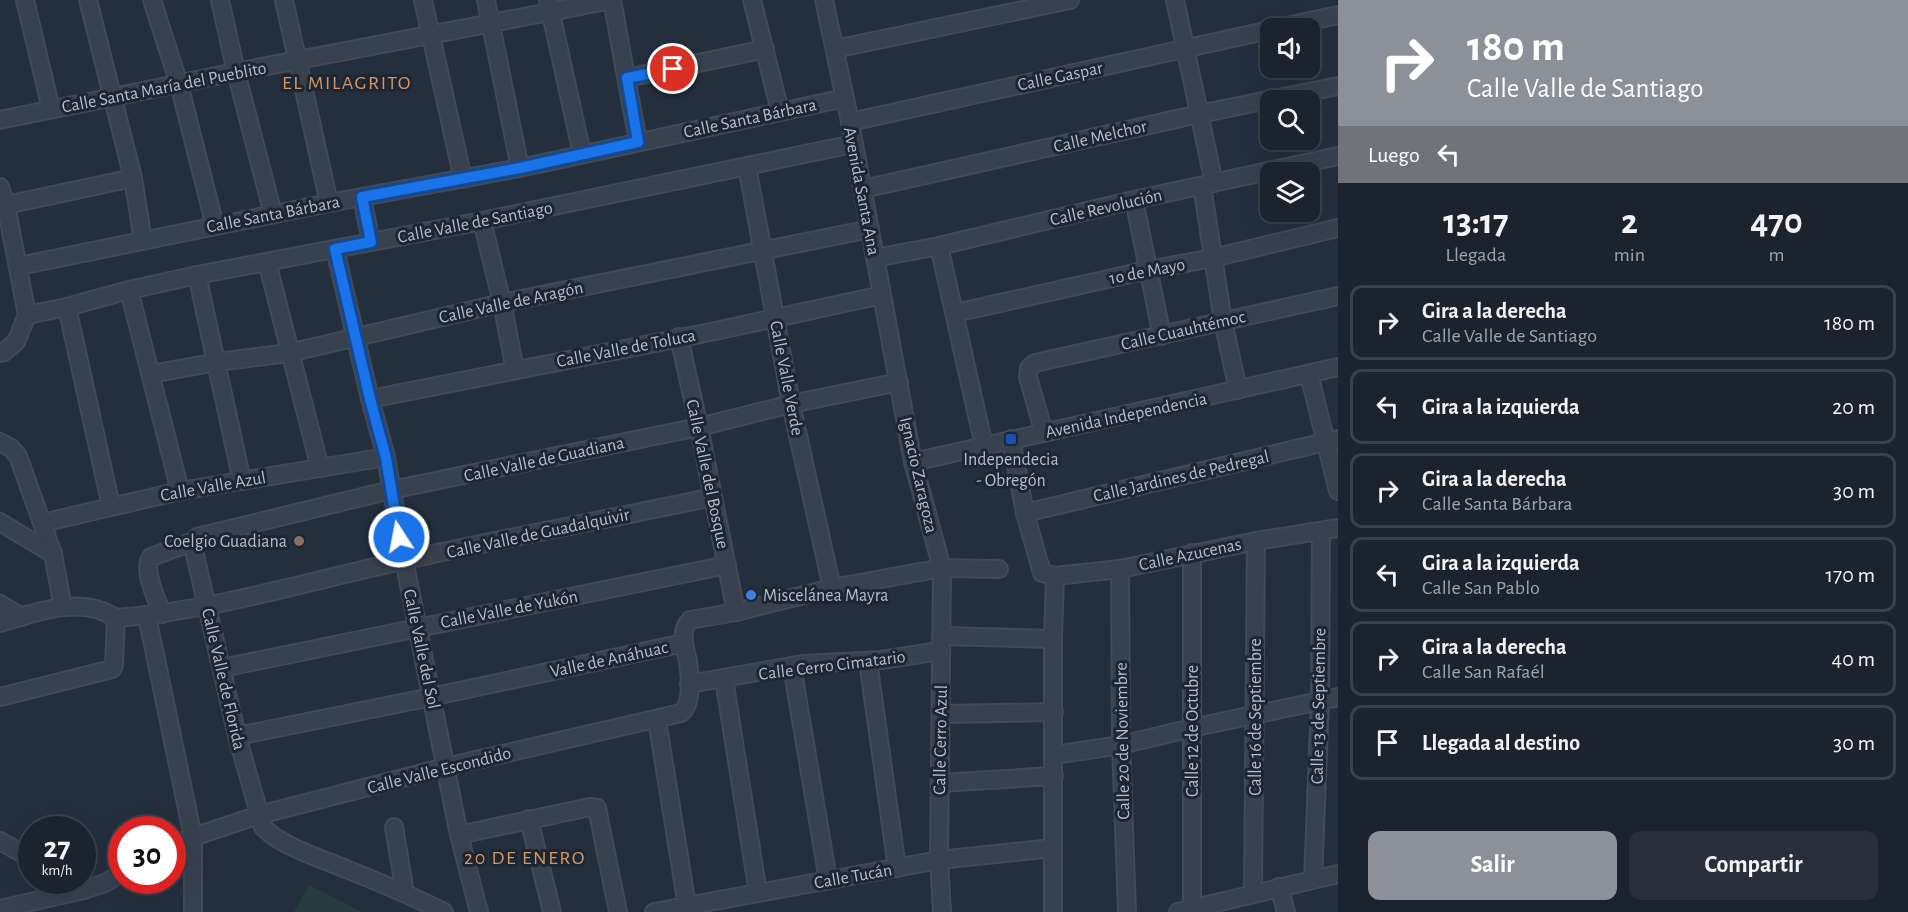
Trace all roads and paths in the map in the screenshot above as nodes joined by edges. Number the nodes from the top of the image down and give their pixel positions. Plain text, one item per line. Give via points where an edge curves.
1 (25, 0) edge
2 (88, 0) edge
3 (152, 0) edge
4 (220, 0) edge
5 (284, 0) edge
6 (423, 0) edge
7 (486, 0) edge
8 (612, 0) edge
9 (752, 0) edge
10 (824, 0) edge
11 (1070, 0) edge
12 (1175, 0) edge
13 (550, 6) edge
14 (1338, 15) edge
15 (1320, 19) edge
16 (490, 24) junction
17 (1260, 32) edge
18 (429, 35) junction
19 (1186, 48) junction
20 (765, 49) junction
21 (835, 50) junction
22 (297, 60) junction
23 (236, 72) junction
24 (627, 78) junction
25 (179, 84) junction
26 (1338, 86) edge
27 (112, 98) junction
28 (845, 98) junction
29 (51, 109) junction
30 (780, 111) junction
31 (1198, 114) junction
32 (0, 120) edge
33 (850, 122) junction
34 (638, 142) junction
35 (853, 144) junction
36 (582, 154) junction
37 (1338, 156) edge
38 (747, 166) junction
39 (520, 168) junction
40 (133, 178) junction
41 (463, 179) junction
42 (1208, 185) junction
43 (0, 187) edge
44 (862, 189) junction
45 (362, 197) junction
46 (1134, 200) junction
47 (329, 203) junction
48 (6, 205) junction
49 (273, 214) junction
50 (482, 221) junction
51 (215, 226) junction
52 (1338, 228) edge
53 (870, 229) junction
54 (143, 240) junction
55 (371, 242) junction
56 (939, 246) junction
57 (335, 249) junction
58 (764, 251) junction
59 (875, 258) junction
60 (1214, 258) junction
61 (267, 262) junction
62 (19, 266) junction
63 (1148, 270) junction
64 (197, 275) junction
65 (129, 290) junction
66 (882, 295) junction
67 (1338, 296) edge
68 (502, 303) junction
69 (66, 307) junction
70 (955, 313) junction
71 (27, 315) junction
72 (774, 317) junction
73 (1223, 321) junction
74 (357, 336) junction
75 (1162, 336) junction
76 (679, 338) junction
77 (0, 353) edge
78 (289, 353) junction
79 (217, 362) junction
80 (1338, 368) edge
81 (515, 370) junction
82 (151, 374) junction
83 (1310, 374) junction
84 (899, 382) junction
85 (1238, 390) junction
86 (370, 399) junction
87 (791, 404) junction
88 (699, 427) junction
89 (1044, 433) junction
90 (1011, 439) junction
91 (1332, 440) edge
92 (5, 445) edge
93 (984, 446) junction
94 (386, 458) junction
95 (1334, 460) edge
96 (914, 462) junction
97 (320, 468) junction
98 (242, 481) junction
99 (391, 490) junction
100 (180, 491) junction
101 (1338, 491) edge
102 (713, 497) junction
103 (111, 506) junction
104 (1025, 513) junction
105 (0, 522) edge
106 (42, 523) junction
107 (1338, 528) edge
108 (1321, 531) junction
109 (1256, 541) junction
110 (192, 542) junction
111 (1192, 553) junction
112 (53, 554) junction
113 (404, 560) junction
114 (727, 565) junction
115 (942, 568) junction
116 (999, 569) dead end
117 (1120, 569) junction
118 (1049, 574) junction
119 (832, 588) junction
120 (0, 604) edge
121 (207, 606) junction
122 (63, 607) junction
123 (736, 612) junction
124 (154, 615) junction
125 (22, 617) junction
126 (116, 618) junction
127 (0, 623) edge
128 (417, 627) junction
129 (1053, 639) junction
130 (684, 643) junction
131 (941, 643) junction
132 (868, 661) junction
133 (792, 666) junction
134 (222, 668) junction
135 (724, 679) junction
136 (689, 684) junction
137 (431, 697) junction
138 (1338, 697) edge
139 (0, 698) edge
140 (1320, 700) junction
141 (1054, 712) junction
142 (942, 714) junction
143 (1256, 715) junction
144 (657, 720) junction
145 (1192, 728) junction
146 (237, 736) junction
147 (1121, 745) junction
148 (1054, 755) junction
149 (446, 767) junction
150 (1054, 776) junction
151 (939, 783) junction
152 (259, 815) junction
153 (529, 819) junction
154 (394, 827) dead end
155 (459, 835) junction
156 (193, 837) junction
157 (186, 840) edge
158 (0, 841) edge
159 (1052, 848) junction
160 (18, 851) edge
161 (939, 860) junction
162 (897, 868) junction
163 (1338, 874) edge
164 (828, 880) junction
165 (1313, 880) junction
166 (1279, 887) junction
167 (405, 893) junction
168 (758, 893) junction
169 (1253, 893) junction
170 (73, 894) edge
171 (43, 905) edge
172 (687, 906) junction
173 (720, 906) edge
174 (1212, 908) edge
175 (0, 909) edge
176 (1185, 910) edge
177 (193, 912) edge
178 (444, 912) edge
179 (479, 912) edge
180 (552, 912) edge
181 (618, 912) edge
182 (654, 912) edge
183 (942, 912) edge
184 (1053, 912) edge
185 (1127, 912) edge
186 (1286, 912) edge

1 - 29 street
2 - 27 street
3 - 25 street
4 - 23 street
5 - 22 street
6 - 18 street
7 - 16 street
8 - 13 street, Calle Santa María del Pueblito
8 - 24 street
9 - 20 street
10 - 21 street, Avenida Santa Ana
11 - 21 street
12 - 19 street
13 - 16 street, Calle Santa María del Pueblito
13 - 36 street
14 - 15 street
16 - 18 street, Calle Santa María del Pueblito
16 - 39 street
17 - 19 street, Calle Gaspar
18 - 22 street, Calle Santa María del Pueblito
18 - 41 street
19 - 31 street
19 - 33 street, Calle Gaspar
20 - 24 street
20 - 30 street
21 - 28 street, Avenida Santa Ana
22 - 23 street, Calle Santa María del Pueblito
22 - 47 street
23 - 25 street, Calle Santa María del Pueblito
23 - 49 street
24 - 34 street
25 - 27 street, Calle Santa María del Pueblito
25 - 51 street
26 - 31 street, Calle Melchor
27 - 29 street, Calle Santa María del Pueblito
27 - 40 street
28 - 30 street, Calle Santa Bárbara
28 - 33 street, Avenida Santa Ana
29 - 32 street, Calle Santa María del Pueblito
30 - 34 street, Calle Santa Bárbara
31 - 42 street
31 - 44 street, Calle Melchor
33 - 35 street, Avenida Santa Ana
34 - 36 street, Calle Santa Bárbara
35 - 38 street, Calle Valle de Santiago
35 - 44 street, Avenida Santa Ana
36 - 39 street, Calle Santa Bárbara
37 - 42 street, Calle Revolución
38 - 50 street, Calle Valle de Santiago
38 - 58 street, Calle Valle Verde
39 - 41 street, Calle Santa Bárbara
40 - 48 street
40 - 54 street
41 - 45 street, Calle Santa Bárbara
42 - 46 street, Calle Revolución
42 - 60 street
43 - 48 street
44 - 53 street, Avenida Santa Ana
45 - 47 street, Calle Santa Bárbara
45 - 55 street
46 - 56 street, Calle Revolución
46 - 63 street
47 - 49 street, Calle Santa Bárbara
48 - 62 street
49 - 51 street, Calle Santa Bárbara
50 - 55 street, Calle Valle de Santiago
50 - 68 street
51 - 54 street, Calle Santa Bárbara
52 - 60 street, 1o de Mayo
53 - 58 street, Calle Valle de Aragón
53 - 59 street, Avenida Santa Ana
54 - 62 street, Calle Santa Bárbara
55 - 57 street, Calle Valle de Santiago
56 - 59 street, Calle Revolución
56 - 70 street
57 - 61 street, Calle Valle de Santiago
57 - 74 street, Calle Valle del Sol
58 - 68 street, Calle Valle de Aragón
58 - 72 street, Calle Valle Verde
59 - 66 street, Avenida Santa Ana
60 - 63 street, 1o de Mayo
60 - 73 street
61 - 64 street, Calle Valle de Santiago
61 - 78 street
62 - 71 street
63 - 70 street, 1o de Mayo
63 - 75 street
64 - 65 street, Calle Valle de Santiago
64 - 79 street
65 - 69 street, Calle Valle de Santiago
65 - 82 street
66 - 72 street, Calle Valle de Toluca
66 - 84 street, Avenida Santa Ana
67 - 73 street, Calle Cuauhtémoc
68 - 74 street, Calle Valle de Aragón
68 - 81 street
69 - 71 street, Calle Valle de Santiago
69 - 103 street
70 - 93 street
71 - 77 street via 16,342
72 - 76 street, Calle Valle de Toluca
72 - 87 street, Calle Valle Verde
73 - 75 street, Calle Cuauhtémoc
73 - 85 street
74 - 78 street, Calle Valle de Aragón
74 - 86 street, Calle Valle del Sol
75 - 89 street, Calle Cuauhtémoc via 1035,363 1029,368 1028,377
76 - 81 street, Calle Valle de Toluca
76 - 88 street, Calle Valle del Bosque
78 - 79 street, Calle Valle de Aragón
78 - 97 street
79 - 82 street, Calle Valle de Aragón
79 - 98 street
80 - 83 street, Avenida Independencia
81 - 86 street, Calle Valle de Toluca
82 - 100 street
83 - 85 street, Avenida Independencia
83 - 91 street
84 - 87 street, Calle Valle de Guadiana
84 - 96 street, Ignacio Zaragoza
85 - 89 street, Avenida Independencia
86 - 94 street, Calle Valle del Sol
87 - 88 street, Calle Valle de Guadiana
87 - 119 street, Calle Valle Verde
88 - 99 street, Calle Valle de Guadiana
88 - 102 street, Calle Valle del Bosque
89 - 90 street, Avenida Independencia
90 - 93 street, Avenida Independencia
90 - 104 street
91 - 95 street
91 - 104 street, Calle Jardines de Pedregal
92 - 106 street via 18,456
93 - 96 street, Avenida Independencia
94 - 97 street, Calle Valle Azul
94 - 99 street, Calle Valle del Sol
95 - 101 street
96 - 115 street, Ignacio Zaragoza
97 - 98 street, Calle Valle Azul
98 - 100 street, Calle Valle Azul
99 - 110 street, Calle Valle de Guadiana via 196,537
99 - 113 street, Calle Valle del Sol
100 - 103 street, Calle Valle Azul
102 - 113 street, Calle Valle de Guadalquivir
102 - 114 street, Calle Valle del Bosque
103 - 106 street, Calle Valle Azul
104 - 118 street
105 - 112 street
106 - 112 street
107 - 108 street, Calle Azucenas
108 - 109 street, Calle Azucenas
108 - 140 street, Calle 13 de Septiembre
109 - 111 street, Calle Azucenas
109 - 143 street, Calle 16 de Septiembre
110 - 121 street, Calle Valle de Florida
110 - 124 street, Calle Valle de Guadiana via 148,561
111 - 117 street, Calle Azucenas
111 - 145 street, Calle 12 de Octubre
112 - 122 street
113 - 121 street, Calle Valle de Guadalquivir
113 - 128 street, Calle Valle del Sol
114 - 123 street, Calle Valle del Bosque
114 - 128 street, Calle Valle de Yukón
115 - 116 street, Valle de Anáhuac
115 - 119 street, Valle de Anáhuac
115 - 131 street, Calle Cerro Azul
117 - 118 street, Calle Azucenas
117 - 147 street, Calle 20 de Noviembre
118 - 129 street
119 - 123 street, Valle de Anáhuac
120 - 125 street
121 - 124 street, Calle Valle de Guadalquivir
121 - 134 street, Calle Valle de Florida
122 - 125 street
122 - 126 street via 87,607
123 - 130 street, Valle de Anáhuac via 690,620
124 - 126 street, Calle Valle de Guadalquivir
124 - 156 street
125 - 127 street
126 - 139 street via 112,669
128 - 134 street, Calle Valle de Yukón
128 - 137 street, Calle Valle del Sol
129 - 131 street, Calle Cerro Cimatario
129 - 141 street
130 - 136 street
130 - 137 street, Valle de Anáhuac
131 - 132 street, Calle Cerro Cimatario
131 - 142 street, Calle Cerro Azul
132 - 133 street, Calle Cerro Cimatario
132 - 162 street
133 - 135 street, Calle Cerro Cimatario
133 - 164 street
134 - 146 street, Calle Valle de Florida
135 - 136 street, Calle Cerro Cimatario
135 - 168 street
136 - 144 street, Calle Valle Escondido via 686,709
137 - 146 street, Valle de Anáhuac
137 - 149 street, Calle Valle del Sol
138 - 140 street
140 - 143 street
140 - 165 street, Calle 13 de Septiembre
141 - 142 street
141 - 148 street
142 - 151 street, Calle Cerro Azul
143 - 145 street
143 - 169 street, Calle 16 de Septiembre
144 - 149 street, Calle Valle Escondido
144 - 172 street
145 - 147 street
145 - 176 street, Calle 12 de Octubre
146 - 152 street, Calle Valle de Florida
147 - 148 street
147 - 185 street, Calle 20 de Noviembre
148 - 150 street
149 - 152 street, Calle Valle Escondido
149 - 155 street, Calle Valle del Sol
150 - 151 street
150 - 159 street
151 - 161 street, Calle Cerro Azul
152 - 156 street, Calle Valle Escondido
152 - 167 street via 268,833
153 - 155 street
153 - 180 street
153 - 181 street via 597,808
154 - 167 street
155 - 179 street, Calle Valle del Sol
156 - 157 street, Calle Valle Escondido
156 - 177 street
158 - 160 street
159 - 161 street, Calle Tucán
159 - 184 street
161 - 162 street, Calle Tucán
161 - 183 street, Calle Cerro Azul
162 - 164 street, Calle Tucán
163 - 165 street
164 - 168 street, Calle Tucán
165 - 166 street
166 - 169 street
166 - 186 street
167 - 178 street
168 - 173 street, Calle Tucán
169 - 174 street
170 - 171 street
171 - 175 street
172 - 173 street, Calle Tucán
172 - 182 street, Calle Tucán
174 - 176 street

